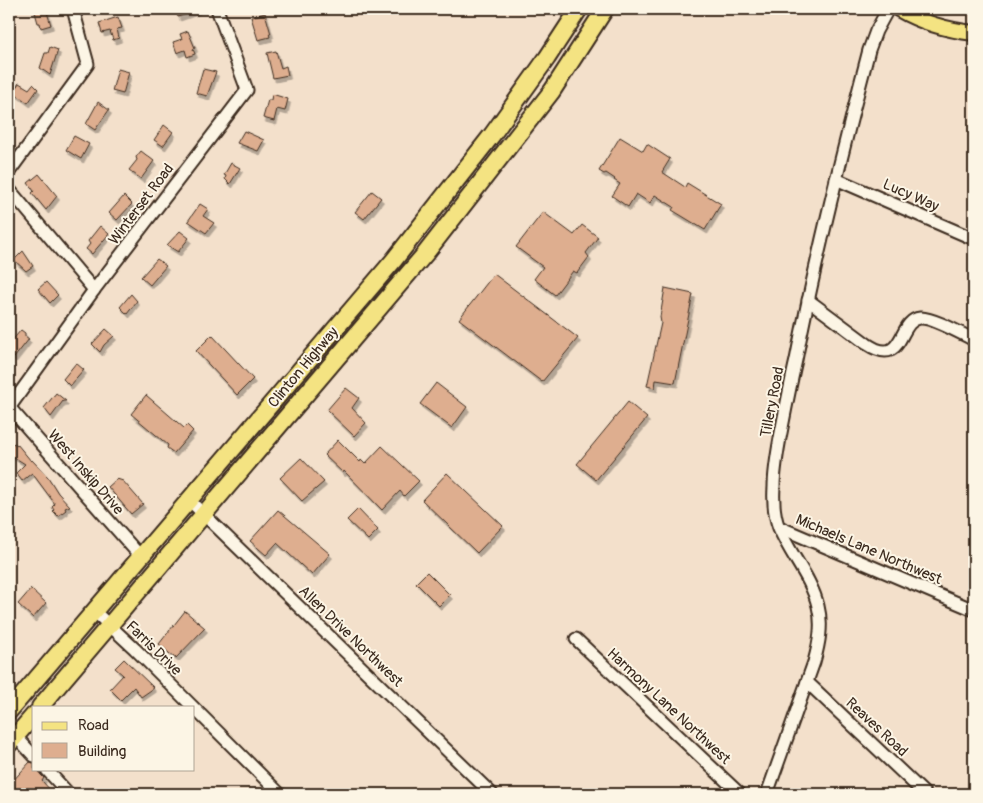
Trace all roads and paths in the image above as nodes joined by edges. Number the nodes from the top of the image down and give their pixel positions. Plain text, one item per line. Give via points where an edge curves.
1 (74, 9) edge
2 (217, 9) edge
3 (605, 9) edge
4 (888, 9) edge
5 (898, 9) edge
6 (576, 14) edge
7 (590, 32) junction
8 (974, 33) edge
9 (9, 172) edge
10 (836, 179) junction
11 (9, 189) edge
12 (428, 218) junction
13 (444, 230) junction
14 (974, 239) edge
15 (94, 290) junction
16 (808, 300) junction
17 (974, 340) edge
18 (297, 374) junction
19 (311, 389) junction
20 (9, 407) edge
21 (189, 500) junction
22 (204, 514) junction
23 (779, 528) junction
24 (140, 557) junction
25 (974, 610) edge
26 (94, 611) junction
27 (110, 625) junction
28 (576, 639) dead end
29 (807, 682) junction
30 (41, 706) edge
31 (192, 706) edge
32 (195, 709) edge
33 (9, 711) edge
34 (32, 717) edge
35 (11, 737) edge
36 (32, 754) edge
37 (47, 770) edge
38 (69, 794) edge
39 (280, 794) edge
40 (492, 794) edge
41 (740, 794) edge
42 (767, 794) edge
43 (925, 794) edge

1 - 9 street via 88,64
2 - 15 street, Winterset Road via 247,90
3 - 7 highway, Clinton Highway
4 - 10 street, Tillery Road via 869,50
5 - 8 main road via 944,28
6 - 7 highway
6 - 12 highway, Clinton Highway via 530,83
7 - 13 highway, Clinton Highway via 552,91
10 - 14 street, Lucy Way
10 - 16 street, Tillery Road
11 - 15 street
12 - 13 highway
12 - 18 highway, Clinton Highway
13 - 19 highway, Clinton Highway
15 - 20 street, Winterset Road
16 - 17 street via 867,344 883,351 898,344 912,321 918,318 934,321
16 - 23 street, Tillery Road via 775,471 774,501
18 - 19 highway
18 - 21 highway, Clinton Highway
19 - 22 highway, Clinton Highway
20 - 24 street, West Inskip Drive
21 - 22 street, Allen Drive Northwest
21 - 24 highway, Clinton Highway
22 - 27 highway, Clinton Highway
22 - 40 street, Allen Drive Northwest
23 - 25 street, Michaels Lane Northwest
23 - 29 street, Tillery Road via 810,583 819,608 818,646
24 - 26 highway, Clinton Highway
26 - 27 street, Farris Drive
26 - 33 highway, Clinton Highway
27 - 30 highway, Clinton Highway
27 - 31 street, Farris Drive
28 - 41 street, Harmony Lane Northwest
29 - 42 street, Tillery Road
29 - 43 street, Reaves Road
32 - 39 street, Farris Drive
34 - 35 highway
35 - 36 street
37 - 38 street

